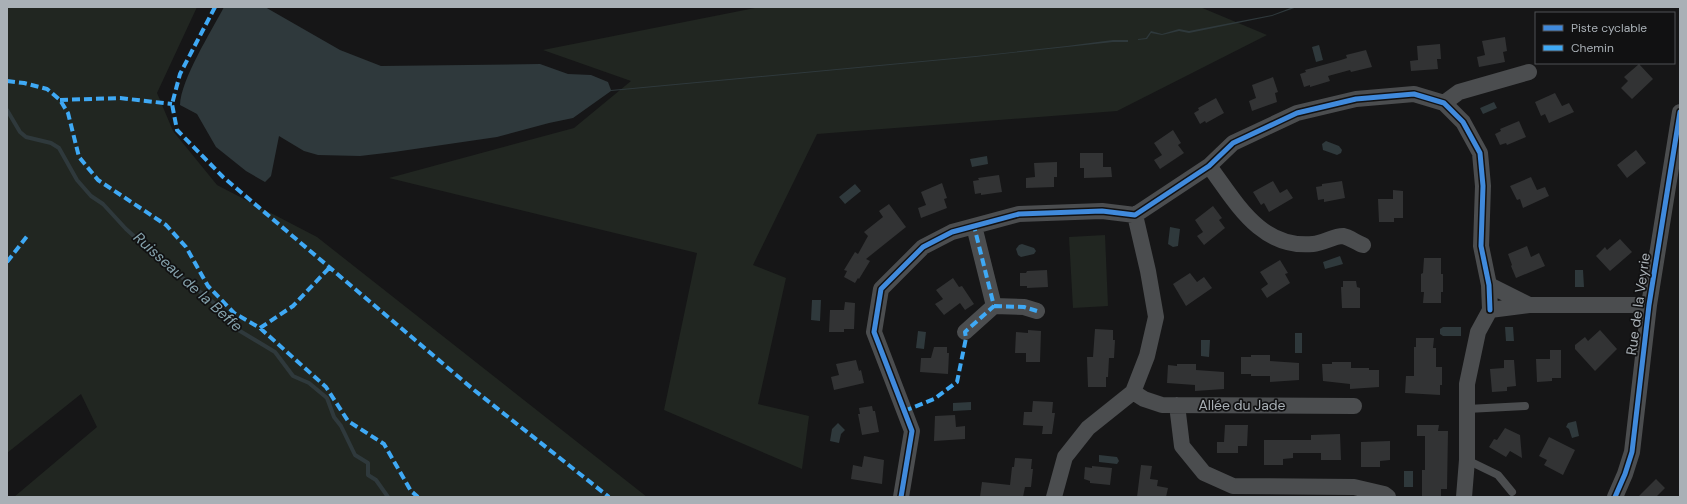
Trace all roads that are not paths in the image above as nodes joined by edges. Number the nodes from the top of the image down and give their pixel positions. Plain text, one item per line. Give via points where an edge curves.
1 (1529, 72) dead end
2 (1444, 103) junction
3 (1680, 112) edge
4 (1209, 166) junction
5 (1135, 215) junction
6 (974, 226) junction
7 (1363, 245) dead end
8 (1489, 285) junction
9 (1529, 305) junction
10 (1649, 305) junction
11 (994, 306) junction
12 (1490, 310) junction
13 (1036, 311) dead end
14 (965, 332) dead end
15 (1133, 392) junction
16 (1177, 405) junction
17 (1354, 406) dead end
18 (1525, 406) dead end
19 (1467, 409) junction
20 (1466, 460) junction
21 (1512, 492) dead end
22 (901, 497) edge
23 (1054, 497) edge
24 (1388, 497) edge
25 (1464, 497) edge
26 (1615, 497) edge

1 - 2 street via 1459,92
2 - 4 street via 1414,94 1356,99 1297,113 1232,143
2 - 8 street via 1463,122 1480,154 1483,186 1481,246
3 - 10 street, Rue de la Veyrie
4 - 5 street
4 - 7 street via 1250,221 1269,236 1293,244 1314,244 1344,236
5 - 6 street via 1102,211 1019,214
5 - 15 street via 1156,317 1147,356
6 - 11 street
6 - 22 street via 952,232 923,247 881,289 874,332 912,431
8 - 9 street
8 - 12 street
9 - 10 street
9 - 12 street
10 - 26 street, Rue de la Veyrie via 1632,452
11 - 13 street via 1024,307
11 - 14 street
12 - 19 street via 1478,332 1467,384
15 - 16 street, Allée du Jade via 1162,405
15 - 23 street via 1088,428 1065,457
16 - 17 street, Allée du Jade
16 - 24 street via 1182,446 1204,473 1233,486 1354,486
18 - 19 lane
19 - 20 street
20 - 21 lane via 1498,475
20 - 25 street

